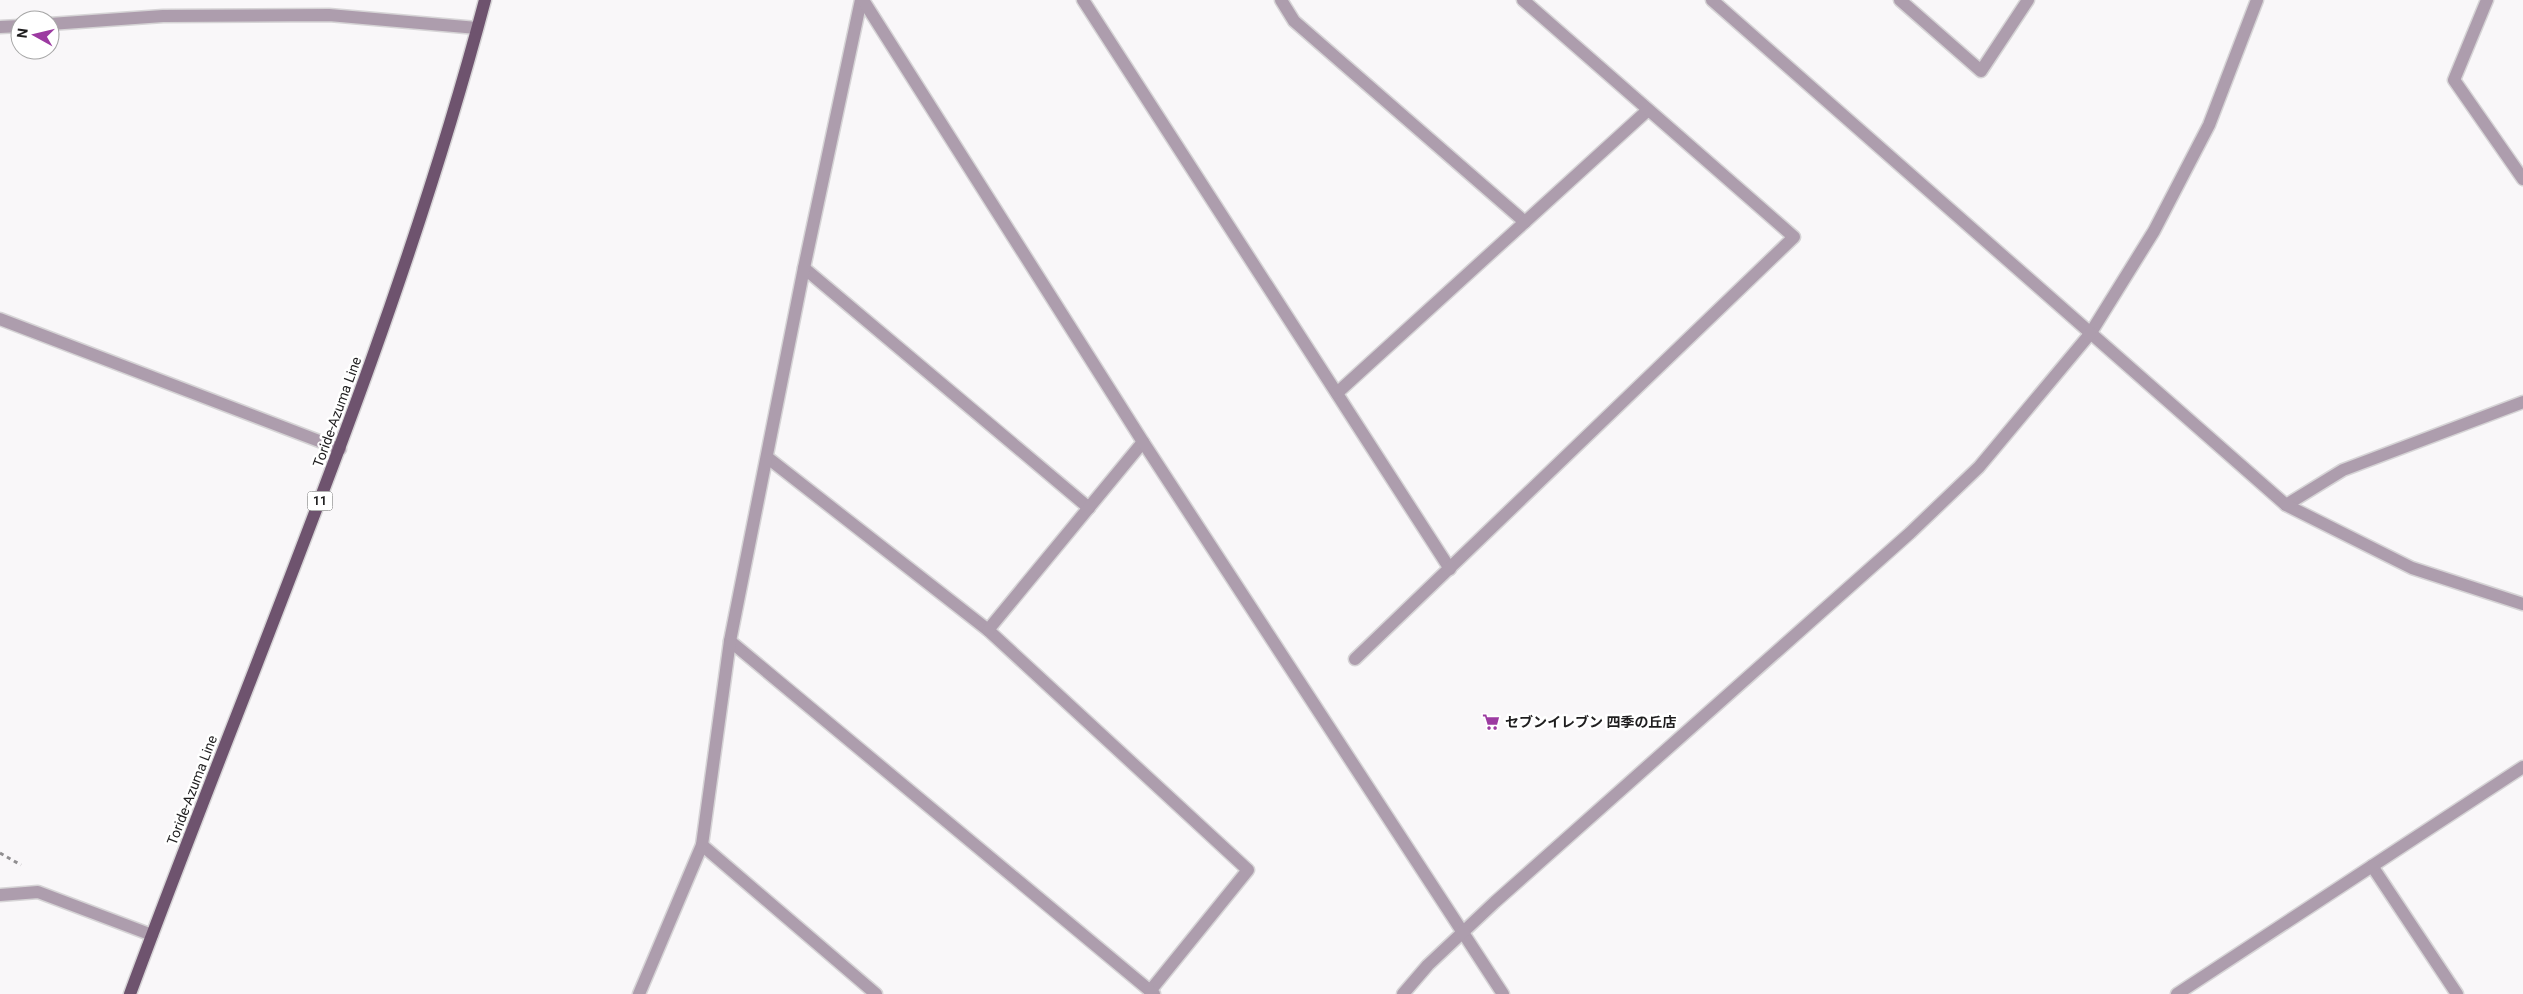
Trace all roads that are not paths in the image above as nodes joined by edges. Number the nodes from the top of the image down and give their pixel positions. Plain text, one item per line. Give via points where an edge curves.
1 (484, 0) edge
2 (862, 0) edge
3 (1083, 0) edge
4 (1281, 0) edge
5 (1523, 0) edge
6 (1712, 0) edge
7 (1900, 0) edge
8 (2028, 0) edge
9 (2257, 0) edge
10 (2487, 0) edge
11 (60, 23) edge
12 (477, 28) junction
13 (1648, 110) junction
14 (2523, 179) edge
15 (1525, 222) junction
16 (804, 268) junction
17 (0, 319) edge
18 (2090, 334) junction
19 (1337, 393) junction
20 (2523, 402) edge
21 (1143, 442) junction
22 (340, 449) junction
23 (768, 458) junction
24 (2286, 505) junction
25 (1089, 508) junction
26 (1450, 568) junction
27 (2523, 604) edge
28 (988, 630) junction
29 (730, 642) junction
30 (1355, 659) dead end
31 (2523, 767) edge
32 (702, 845) junction
33 (2372, 866) junction
34 (0, 895) edge
35 (1461, 932) junction
36 (152, 935) junction
37 (1152, 992) edge
38 (130, 994) edge
39 (639, 994) edge
40 (876, 994) edge
41 (1403, 994) edge
42 (1503, 994) edge
43 (2177, 994) edge
44 (2457, 994) edge

1 - 12 main road, Toride-Azuma Line / 11
2 - 16 street
2 - 21 street
3 - 19 street
4 - 15 street via 1294,21
5 - 13 street
6 - 18 street
7 - 8 street via 1981,71
9 - 18 street via 2209,125 2154,231
10 - 14 street via 2454,80
11 - 12 street via 163,16 330,15
12 - 22 main road, Toride-Azuma Line / 11 via 410,246
13 - 15 street
13 - 26 street via 1794,237
15 - 19 street
16 - 23 street
16 - 25 street
17 - 22 street
18 - 24 street
18 - 35 street via 1979,467 1910,533
19 - 26 street
20 - 24 street via 2344,470
21 - 25 street
21 - 35 street
22 - 36 main road, Toride-Azuma Line / 11
23 - 28 street
23 - 29 street
24 - 27 street via 2412,568
25 - 28 street
26 - 30 street
28 - 37 street via 1248,870
29 - 32 street
29 - 37 street
31 - 33 street
32 - 39 street
32 - 40 street
33 - 43 street
33 - 44 street
34 - 36 street via 38,892
35 - 41 street
35 - 42 street
36 - 38 main road, Toride-Azuma Line / 11

